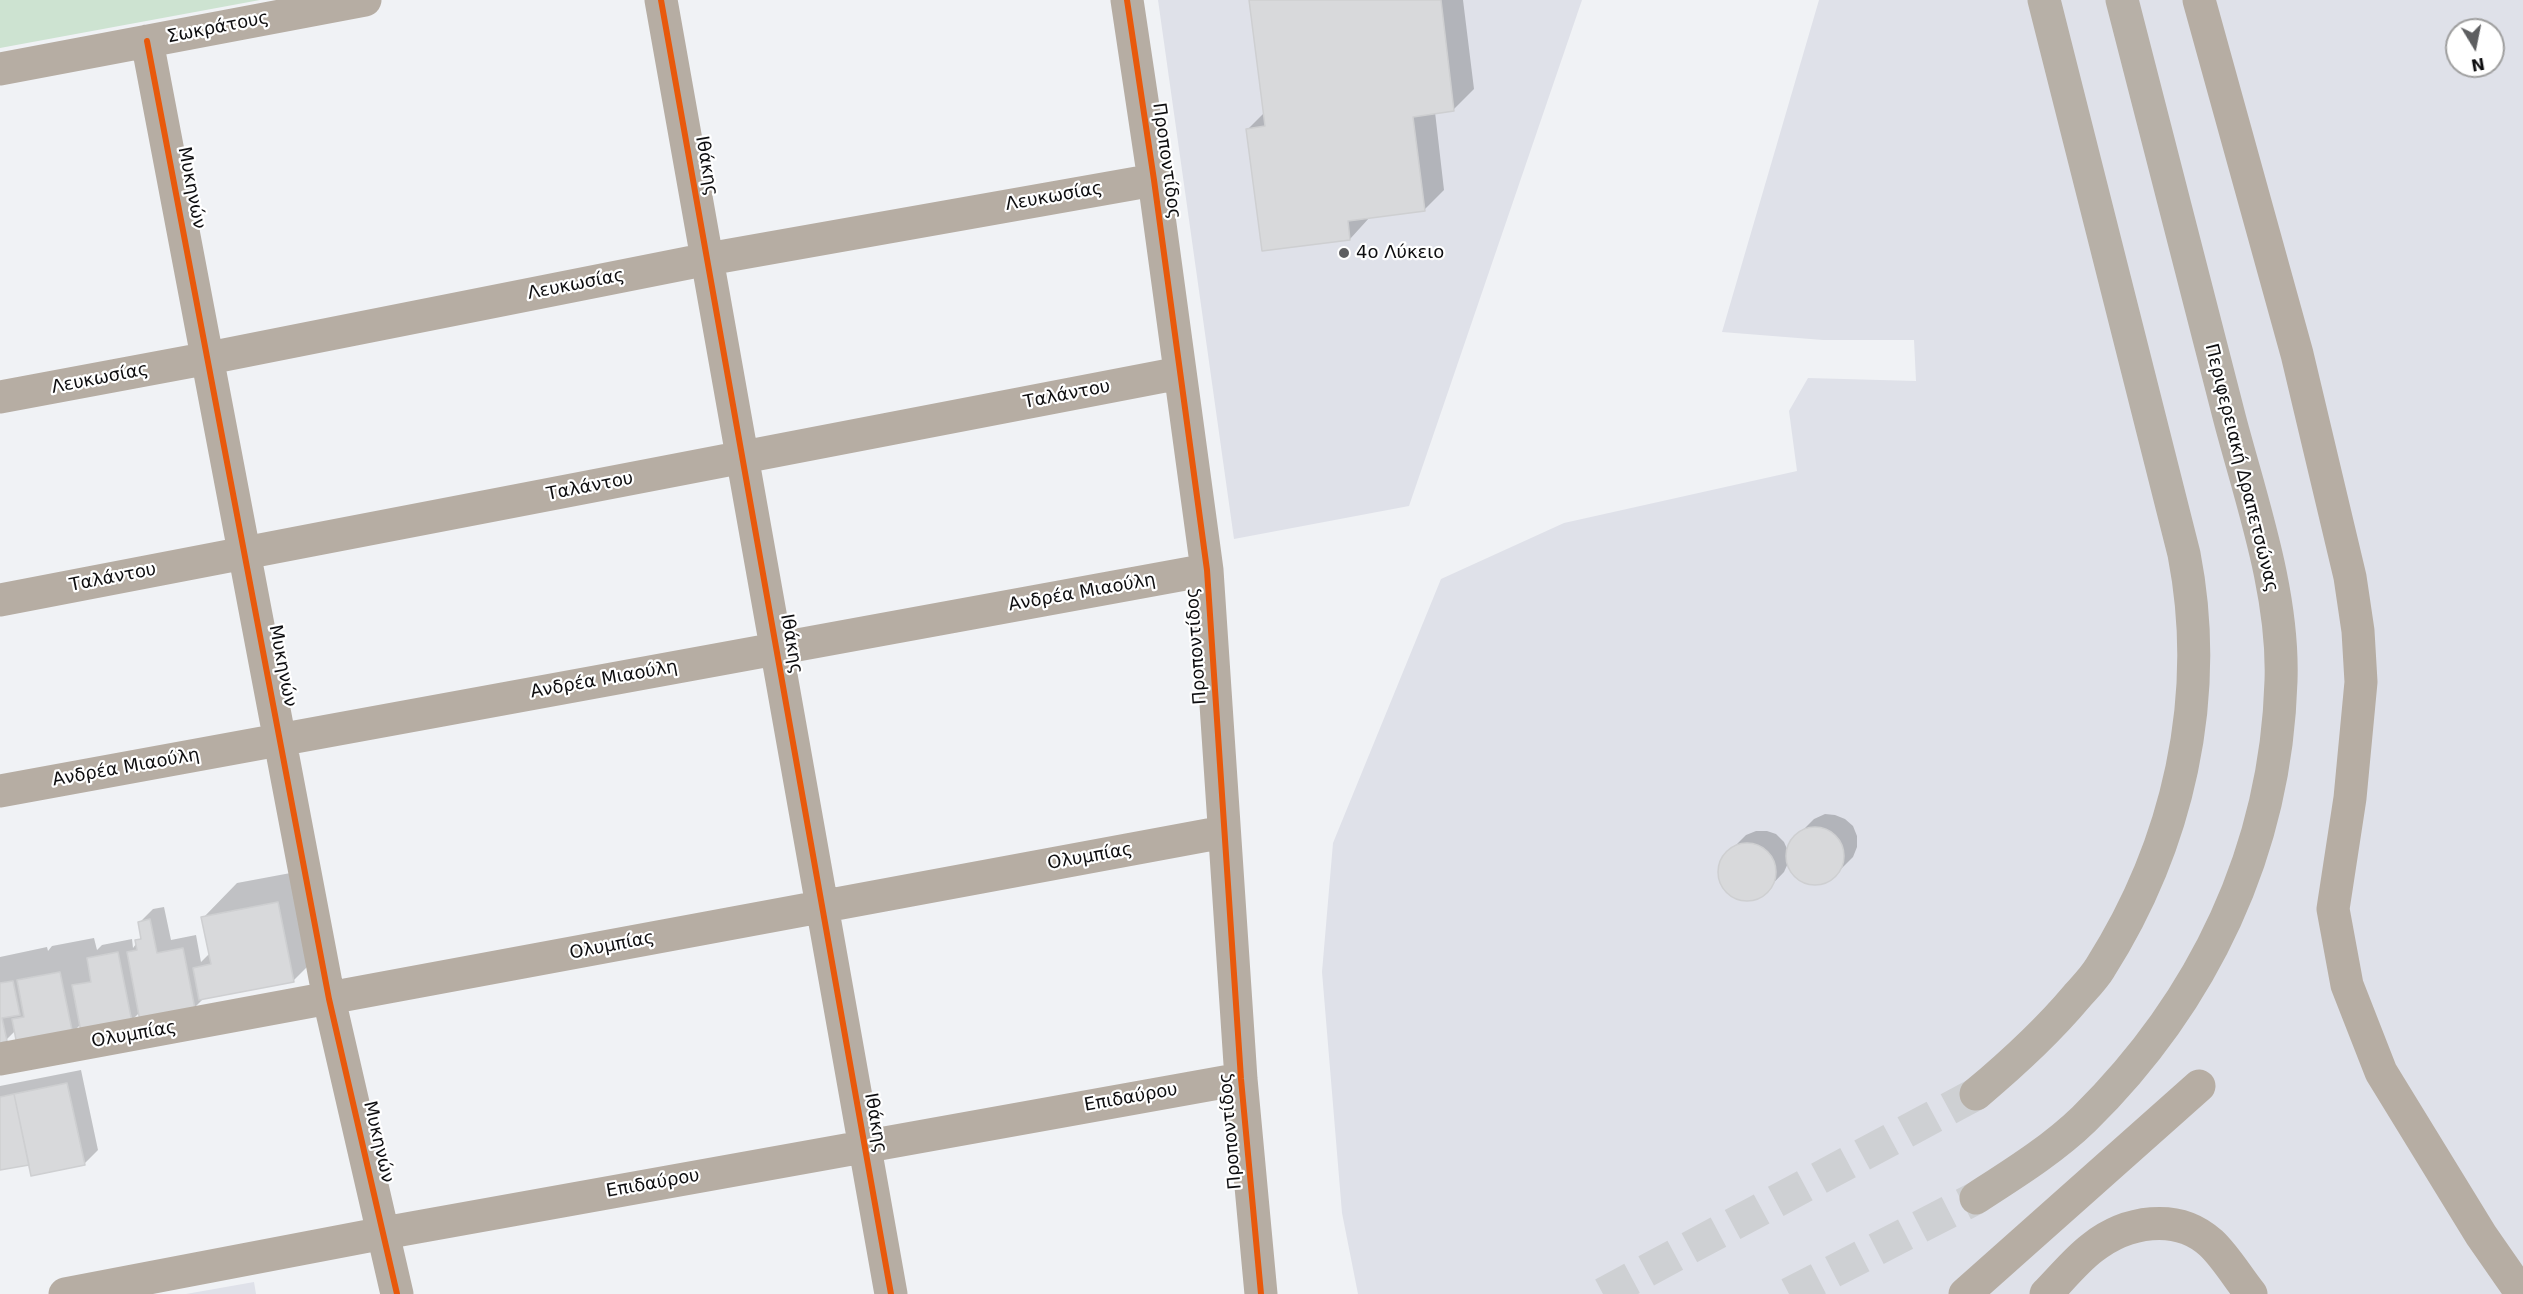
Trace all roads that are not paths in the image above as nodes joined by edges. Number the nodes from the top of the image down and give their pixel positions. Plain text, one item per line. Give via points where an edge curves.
1 (365, 0) edge
2 (661, 0) edge
3 (1127, 0) edge
4 (2044, 0) edge
5 (2122, 0) edge
6 (2199, 0) edge
7 (147, 41) junction
8 (0, 69) edge
9 (1154, 180) junction
10 (708, 258) junction
11 (209, 358) junction
12 (1180, 373) junction
13 (0, 398) edge
14 (743, 457) junction
15 (246, 553) junction
16 (1207, 570) junction
17 (0, 600) edge
18 (777, 649) junction
19 (281, 740) junction
20 (0, 791) edge
21 (1224, 832) junction
22 (822, 907) junction
23 (329, 999) junction
24 (0, 1059) edge
25 (1241, 1079) junction
26 (2199, 1086) dead end
27 (1976, 1094) tunnel mouth
28 (864, 1146) junction
29 (1976, 1198) tunnel mouth
30 (384, 1233) junction
31 (65, 1294) edge
32 (397, 1294) edge
33 (891, 1294) edge
34 (1261, 1294) edge
35 (1965, 1294) edge
36 (2046, 1294) edge
37 (2251, 1294) edge
38 (2522, 1294) edge

1 - 7 street, Σωκράτους
2 - 10 street, Ιθάκης
3 - 9 street, Προποντίδος
4 - 27 main road via 2184,554 2193,604 2193,681 2187,750 2175,801 2146,883 2100,969 2023,1055
5 - 29 main road, Περιφερειακή Δραπετσώνας via 2271,578 2281,679 2272,770 2256,837 2233,906 2174,1015 2082,1120 2030,1163
6 - 38 street via 2297,354 2350,577 2358,631 2360,694 2350,798 2333,909 2347,985 2381,1072
7 - 8 street, Σωκράτους
7 - 11 street, Μυκηνών
9 - 10 street, Λευκωσίας
9 - 12 street, Προποντίδος
10 - 11 street, Λευκωσίας
10 - 14 street, Ιθάκης
11 - 13 street, Λευκωσίας
11 - 15 street, Μυκηνών
12 - 14 street, Ταλάντου
12 - 16 street, Προποντίδος
14 - 15 street, Ταλάντου
14 - 18 street, Ιθάκης
15 - 17 street, Ταλάντου
15 - 19 street, Μυκηνών
16 - 18 street, Ανδρέα Μιαούλη
16 - 21 street, Προποντίδος
18 - 19 street, Ανδρέα Μιαούλη
18 - 22 street, Ιθάκης
19 - 20 street, Ανδρέα Μιαούλη
19 - 23 street, Μυκηνών
21 - 22 street, Ολυμπίας
21 - 25 street, Προποντίδος
22 - 23 street, Ολυμπίας
22 - 28 street, Ιθάκης
23 - 24 street, Ολυμπίας
23 - 30 street, Μυκηνών
25 - 28 street, Επιδαύρου
25 - 34 street, Προποντίδος
26 - 35 street
28 - 30 street, Επιδαύρου
28 - 33 street, Ιθάκης
30 - 31 street, Επιδαύρου
30 - 32 street, Μυκηνών
36 - 37 street via 2105,1239 2144,1224 2161,1222 2180,1224 2197,1232 2212,1244

